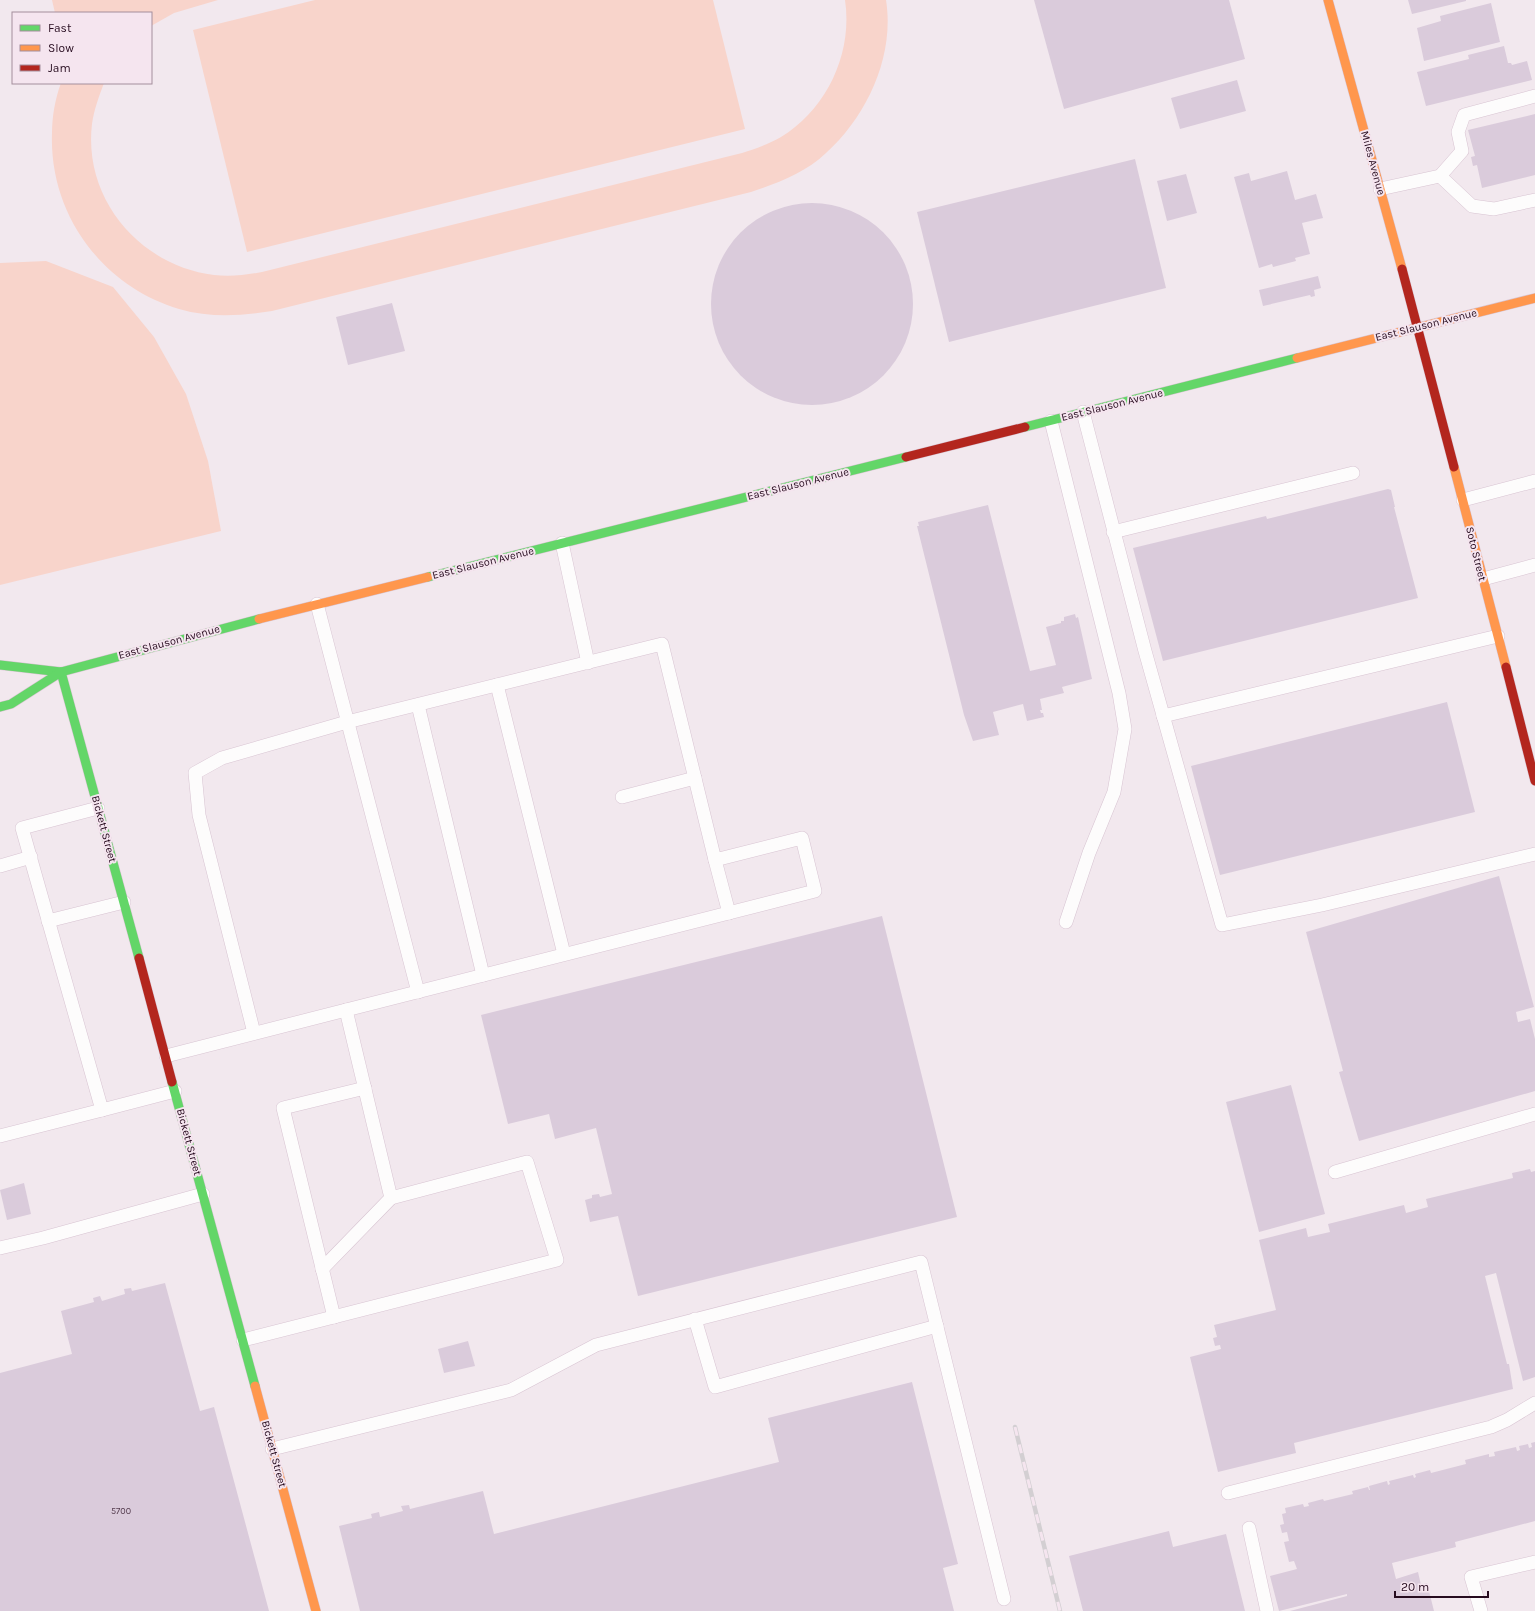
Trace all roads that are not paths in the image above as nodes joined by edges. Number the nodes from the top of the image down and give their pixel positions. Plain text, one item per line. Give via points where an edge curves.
1 (1328, 0) edge
2 (1535, 96) edge
3 (1440, 176) junction
4 (1380, 189) junction
5 (1535, 200) edge
6 (1535, 298) edge
7 (1418, 327) junction
8 (1082, 412) junction
9 (1050, 421) junction
10 (1353, 473) dead end
11 (1535, 481) edge
12 (1463, 500) junction
13 (1113, 532) junction
14 (562, 543) junction
15 (1535, 566) edge
16 (1483, 578) junction
17 (317, 604) junction
18 (1498, 636) junction
19 (588, 663) junction
20 (0, 665) edge
21 (61, 672) junction
22 (497, 685) junction
23 (418, 705) junction
24 (0, 707) edge
25 (1163, 716) junction
26 (347, 722) junction
27 (695, 778) junction
28 (1535, 781) edge
29 (622, 797) dead end
30 (98, 808) junction
31 (1535, 854) edge
32 (31, 858) junction
33 (715, 860) junction
34 (0, 866) edge
35 (124, 902) junction
36 (729, 913) junction
37 (48, 921) junction
38 (1066, 922) dead end
39 (564, 954) junction
40 (483, 975) junction
41 (418, 992) junction
42 (346, 1010) junction
43 (254, 1033) junction
44 (166, 1056) junction
45 (365, 1088) junction
46 (175, 1091) junction
47 (102, 1110) junction
48 (1535, 1114) edge
49 (0, 1136) edge
50 (1335, 1172) dead end
51 (203, 1194) junction
52 (391, 1198) junction
53 (0, 1248) edge
54 (322, 1268) junction
55 (334, 1317) junction
56 (695, 1319) junction
57 (937, 1326) junction
58 (243, 1340) junction
59 (1535, 1403) edge
60 (272, 1449) junction
61 (1228, 1493) dead end
62 (1249, 1528) dead end
63 (1535, 1562) edge
64 (1004, 1599) dead end
65 (316, 1611) edge
66 (1267, 1611) edge
67 (1481, 1611) edge

1 - 4 main road, Miles Avenue
2 - 3 lane via 1464,115 1458,132 1462,151
3 - 4 lane
3 - 5 lane via 1472,206 1494,209
4 - 7 main road, Miles Avenue
6 - 7 main road, East Slauson Avenue
7 - 8 main road, East Slauson Avenue
7 - 12 main road, Soto Street
8 - 9 main road, East Slauson Avenue
8 - 13 lane
9 - 14 main road, East Slauson Avenue
9 - 38 lane via 1119,692 1125,729 1114,792 1089,853
10 - 13 lane
11 - 12 lane
12 - 16 main road, Soto Street
13 - 25 lane
14 - 17 main road, East Slauson Avenue
14 - 19 lane
15 - 16 lane
16 - 18 main road, Soto Street
17 - 21 main road, East Slauson Avenue
17 - 26 lane
18 - 25 lane
18 - 28 main road, Soto Street
19 - 22 lane
19 - 27 lane via 662,644
20 - 21 main road, East Slauson Avenue
21 - 24 main road, East Slauson Avenue via 11,704
21 - 30 main road, Bickett Street
22 - 23 lane
22 - 39 lane
23 - 26 lane
23 - 40 lane
25 - 31 lane via 1222,925 1322,905
26 - 41 lane
26 - 43 lane via 222,758 195,773 199,815
27 - 29 lane
27 - 33 lane
30 - 32 lane via 22,828
30 - 35 main road, Bickett Street
32 - 34 lane
32 - 37 lane
33 - 36 lane
33 - 36 lane via 802,838 815,891
35 - 37 lane
35 - 44 main road, Bickett Street
36 - 39 lane
37 - 47 lane
39 - 40 lane
40 - 41 lane
41 - 42 lane
42 - 43 lane
42 - 45 lane
43 - 44 lane
44 - 46 main road, Bickett Street
45 - 52 lane
45 - 54 lane via 283,1108
46 - 47 lane
46 - 51 main road, Bickett Street
47 - 49 lane
48 - 50 lane
51 - 53 lane
51 - 58 main road, Bickett Street
52 - 54 lane
52 - 55 lane via 527,1162 557,1260
54 - 55 lane
55 - 58 lane
56 - 57 lane via 921,1262
56 - 57 lane via 715,1387
56 - 60 lane via 596,1344 511,1390
57 - 64 lane
58 - 60 main road, Bickett Street
59 - 61 lane via 1491,1427
60 - 65 main road, Bickett Street
62 - 66 lane
63 - 67 lane via 1472,1577

